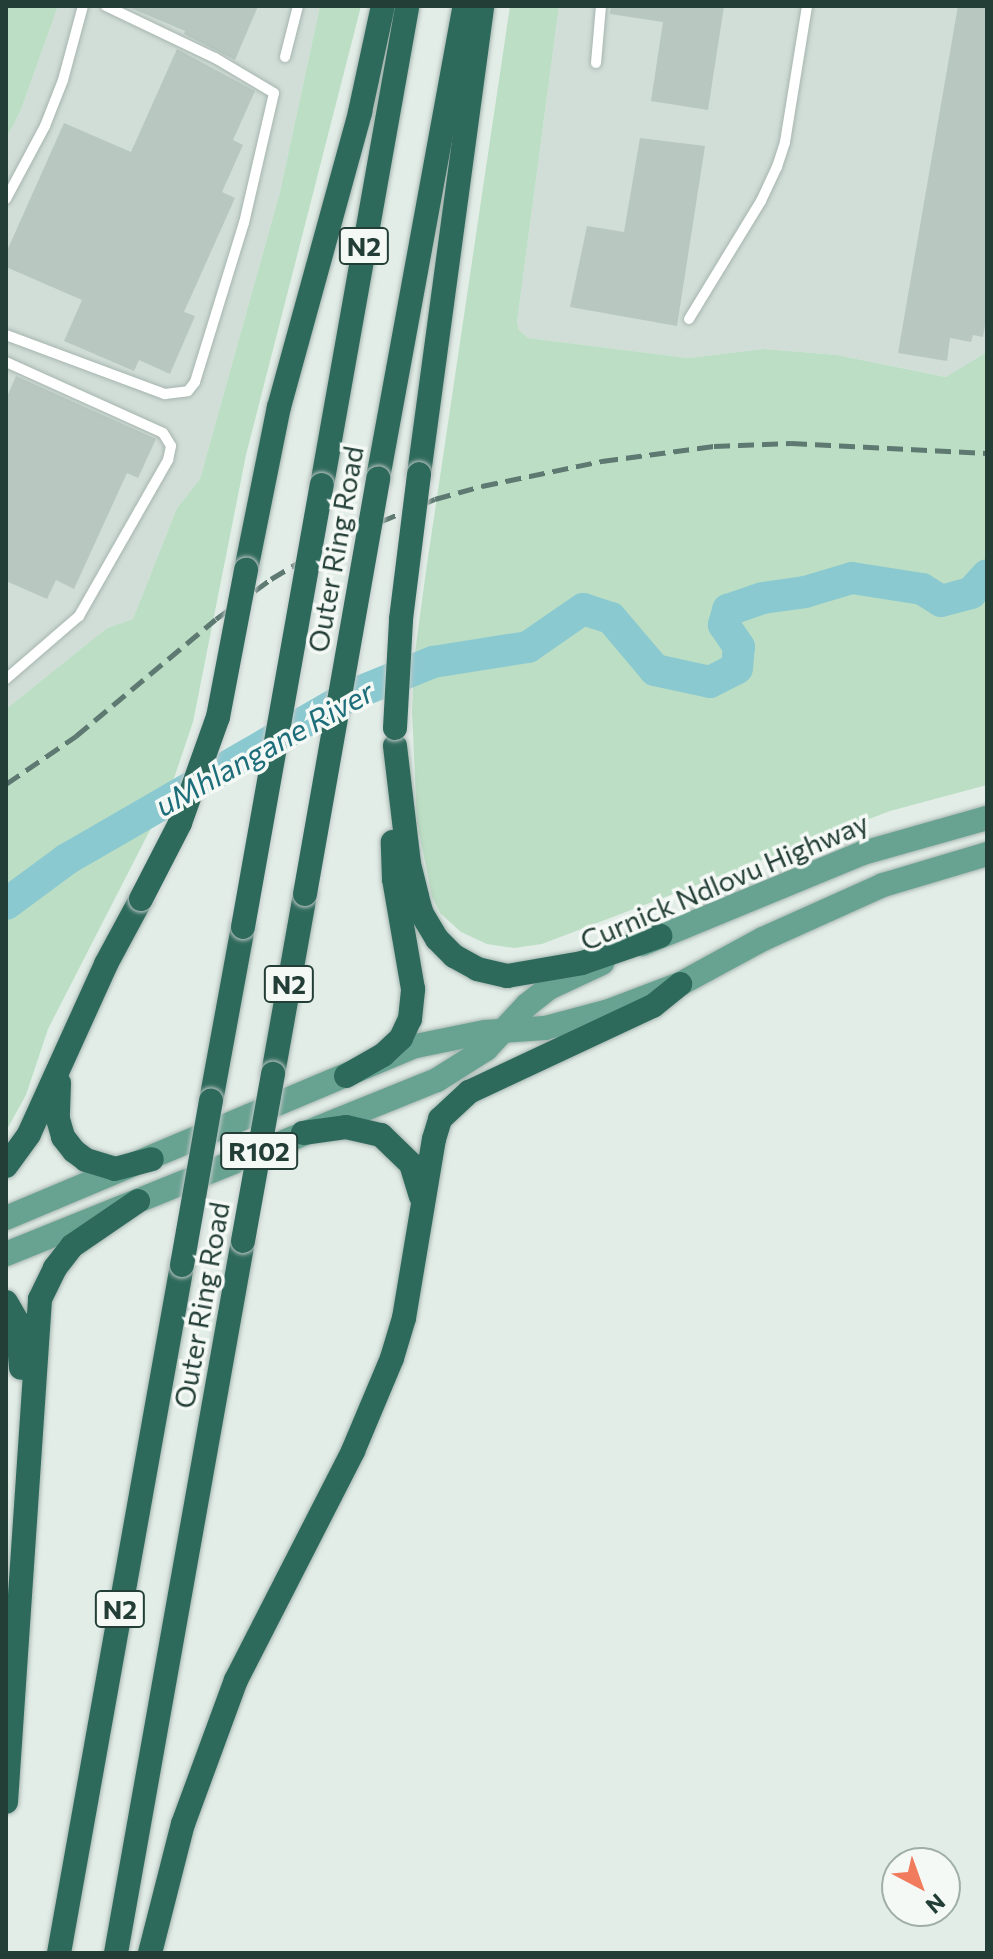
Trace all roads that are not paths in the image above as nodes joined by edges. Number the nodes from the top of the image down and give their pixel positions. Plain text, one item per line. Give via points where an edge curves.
1 (83, 6) edge
2 (106, 6) edge
3 (298, 6) edge
4 (383, 6) edge
5 (407, 6) edge
6 (465, 6) edge
7 (482, 6) edge
8 (601, 6) edge
9 (807, 6) edge
10 (285, 57) dead end
11 (596, 63) dead end
12 (6, 199) edge
13 (689, 319) dead end
14 (6, 335) edge
15 (6, 362) edge
16 (6, 679) edge
17 (395, 737) junction
18 (987, 818) edge
19 (987, 854) edge
20 (660, 936) junction
21 (680, 984) junction
22 (501, 1032) junction
23 (60, 1069) junction
24 (346, 1076) junction
25 (303, 1133) junction
26 (152, 1159) junction
27 (6, 1166) edge
28 (138, 1201) junction
29 (6, 1218) edge
30 (423, 1223) junction
31 (6, 1254) edge
32 (6, 1302) edge
33 (25, 1558) junction
34 (6, 1802) edge
35 (59, 1953) edge
36 (116, 1953) edge
37 (150, 1953) edge

1 - 12 lane via 45,126
2 - 14 lane via 215,58 269,88 275,97 244,223 192,388 182,394 165,394
3 - 10 lane
4 - 23 highway, bridge via 360,112 279,407 218,717 180,823 100,977
5 - 35 highway, Outer Ring Road / N2, bridge
6 - 36 highway, Outer Ring Road / N2, bridge
7 - 17 highway, bridge via 401,619
8 - 11 lane
9 - 13 lane via 777,167
15 - 16 lane via 163,433 171,446 168,460 79,616
17 - 20 highway via 417,897 437,939 454,956 477,969 507,976 582,963
17 - 24 highway via 394,879 413,1004 401,1038
18 - 20 main road, Curnick Ndlovu Highway / R102 via 863,853
19 - 21 main road, R102 via 883,885 763,939
20 - 22 main road, Curnick Ndlovu Highway / R102 via 549,988
21 - 22 main road, R102 via 609,1011 545,1028
21 - 30 highway via 653,1006 496,1077 453,1104 440,1119 434,1139
22 - 24 main road, R102 via 416,1046
22 - 25 main road, Curnick Ndlovu Highway / R102 via 450,1074
23 - 26 highway via 58,1119 74,1151 115,1169
23 - 27 highway via 29,1134
24 - 26 main road, R102
25 - 28 main road, Curnick Ndlovu Highway / R102
25 - 30 highway via 346,1127 393,1142 416,1176
26 - 29 main road, R102
28 - 31 main road, Curnick Ndlovu Highway / R102
28 - 33 highway via 72,1246 40,1299
30 - 37 highway via 392,1358 353,1451 236,1680 183,1824
32 - 33 highway via 17,1321 22,1352 18,1431
33 - 34 highway

